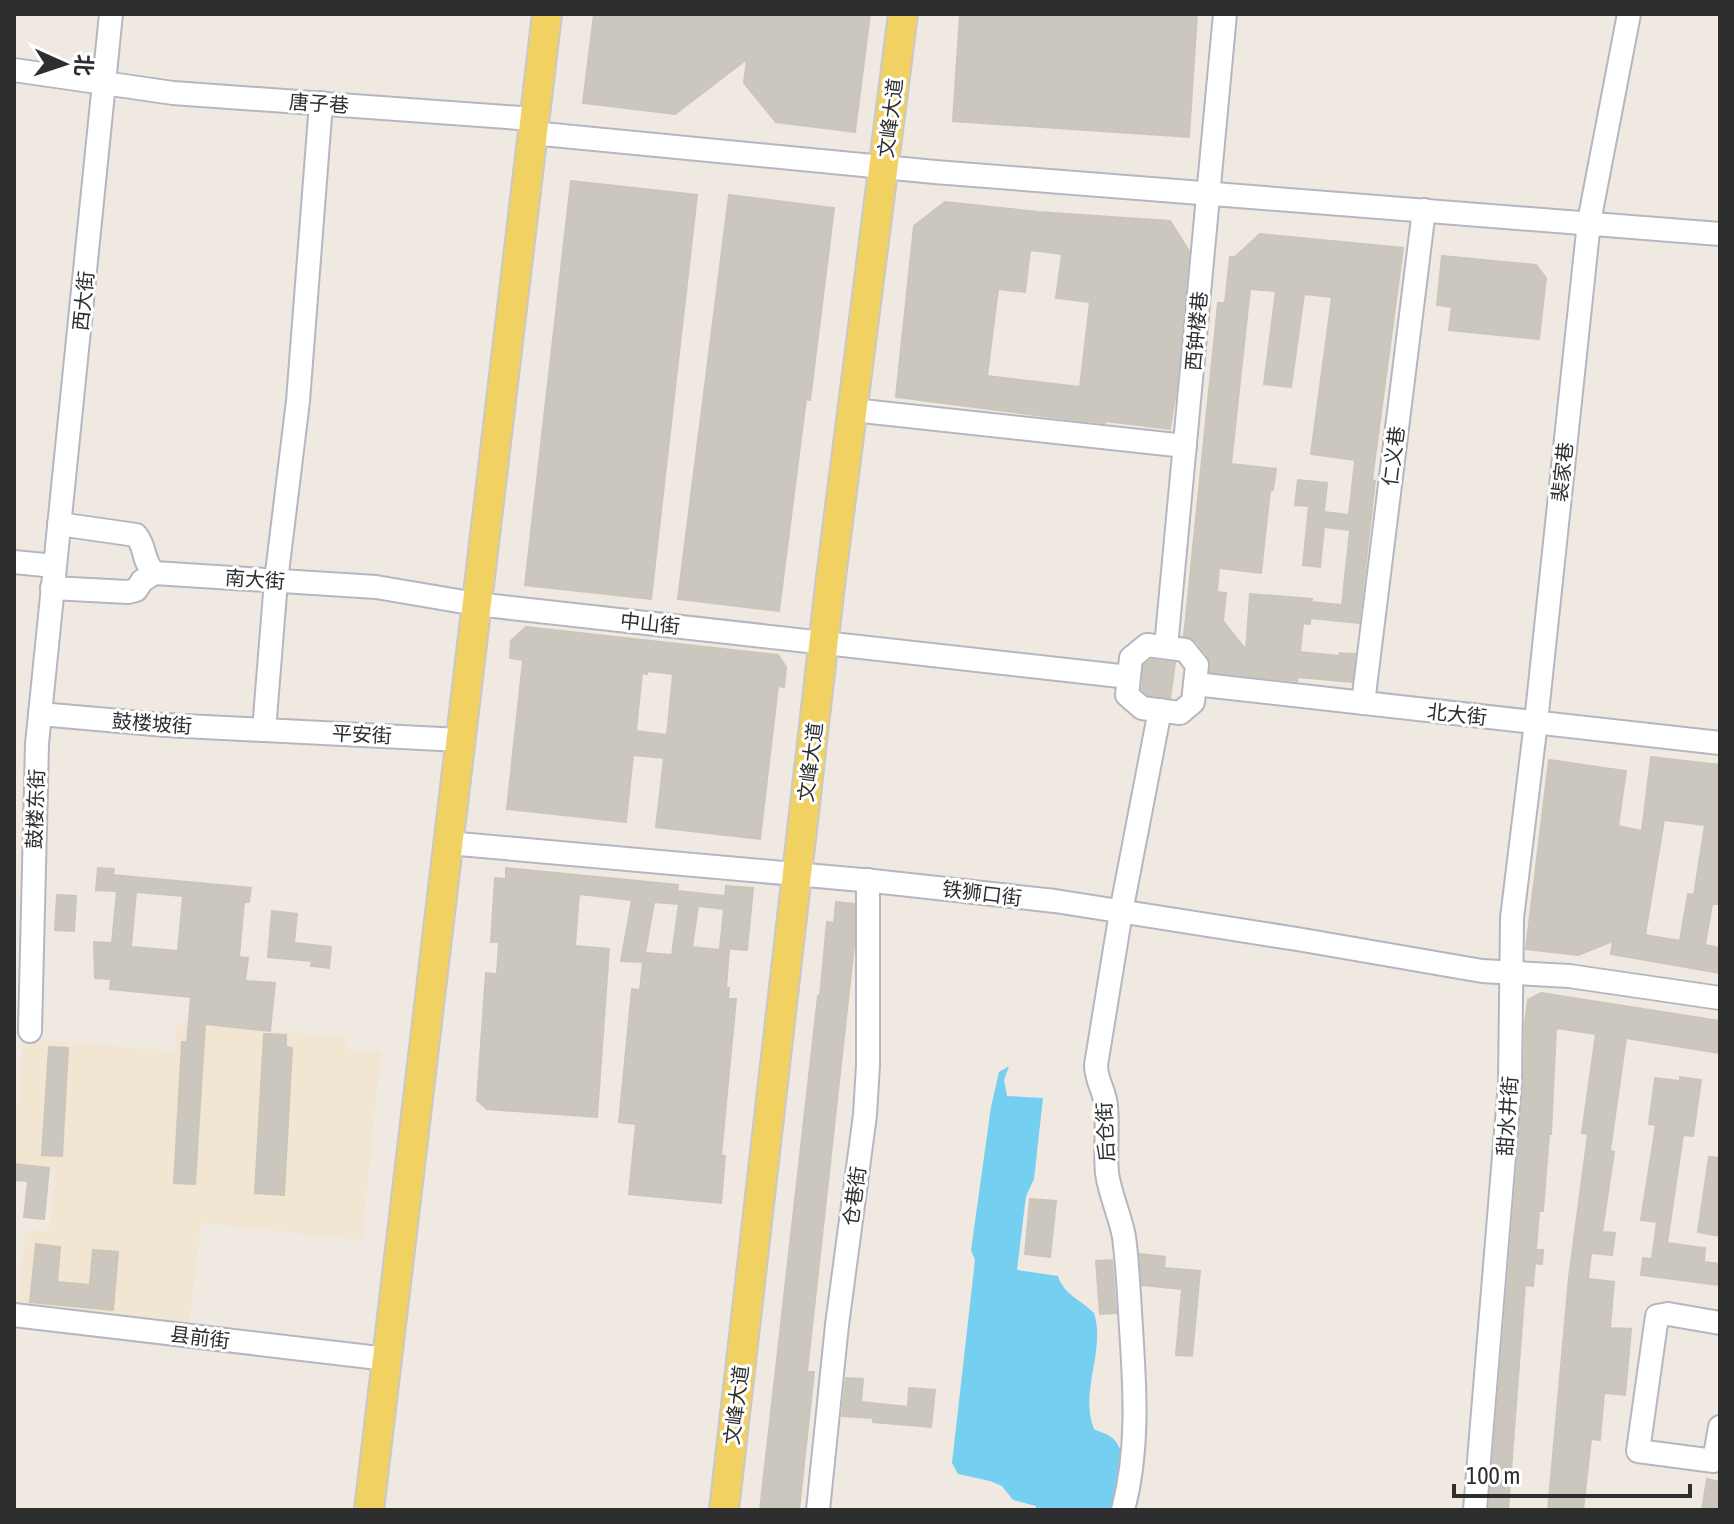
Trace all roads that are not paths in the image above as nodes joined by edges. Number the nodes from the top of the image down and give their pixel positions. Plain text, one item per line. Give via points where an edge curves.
1 (111, 14) edge
2 (547, 14) edge
3 (903, 14) edge
4 (1225, 14) edge
5 (1629, 14) edge
6 (14, 70) edge
7 (104, 85) junction
8 (321, 103) junction
9 (533, 126) junction
10 (883, 167) junction
11 (1209, 193) junction
12 (1424, 210) junction
13 (1589, 222) junction
14 (1720, 234) edge
15 (853, 410) junction
16 (1185, 446) junction
17 (59, 524) junction
18 (14, 562) edge
19 (154, 573) junction
20 (53, 577) junction
21 (276, 581) junction
22 (476, 604) junction
23 (824, 642) junction
24 (1166, 647) junction
25 (1129, 677) junction
26 (1195, 684) junction
27 (1363, 703) junction
28 (1160, 710) junction
29 (40, 714) junction
30 (1536, 722) junction
31 (264, 730) junction
32 (460, 740) junction
33 (1720, 743) edge
34 (448, 843) junction
35 (797, 874) junction
36 (868, 880) junction
37 (1121, 912) junction
38 (23, 913) edge
39 (1511, 973) junction
40 (1720, 998) edge
41 (30, 1031) dead end
42 (14, 1315) edge
43 (1720, 1323) edge
44 (387, 1359) junction
45 (1720, 1427) edge
46 (369, 1510) edge
47 (724, 1510) edge
48 (818, 1510) edge
49 (1123, 1510) edge
50 (1475, 1510) edge

1 - 7 street, 西大街
2 - 9 main road
3 - 10 main road, 文峰大道
4 - 11 street, 西钟楼巷
5 - 13 street, 裴家巷
6 - 7 street, 唐子巷
7 - 8 street, 唐子巷
7 - 17 street, 西大街
8 - 9 street, 唐子巷
8 - 21 street via 298,401
9 - 10 street, 唐子巷
9 - 22 main road
10 - 11 street, 唐子巷
10 - 15 main road, 文峰大道
11 - 12 street, 唐子巷
11 - 16 street, 西钟楼巷
12 - 13 street, 唐子巷
12 - 27 street, 仁义巷
13 - 14 street, 唐子巷
13 - 30 street, 裴家巷
15 - 16 street
15 - 23 main road, 文峰大道
16 - 24 street, 西钟楼巷
17 - 19 street via 136,535
17 - 20 street, 西大街
18 - 20 street
19 - 20 street via 128,592
19 - 21 street, 南大街
20 - 29 street, 鼓楼东街
21 - 22 street, 南大街 via 376,587
21 - 31 street
22 - 23 street, 中山街
22 - 32 main road
23 - 25 street
23 - 35 main road, 文峰大道
24 - 25 street via 1147,645 1131,658
24 - 26 street via 1185,650 1191,657 1197,665
25 - 28 street via 1127,695 1142,708
26 - 27 street, 北大街
26 - 28 street via 1193,702 1180,713
27 - 30 street, 北大街
28 - 37 street, 后仓街
29 - 31 street, 鼓楼坡街
29 - 38 street, 鼓楼东街
30 - 33 street, 北大街
30 - 39 street, 甜水井街 via 1512,918
31 - 32 street, 平安街
32 - 34 main road
34 - 35 street, 铁狮口街
34 - 44 main road
35 - 36 street, 铁狮口街
35 - 47 main road, 文峰大道
36 - 37 street, 铁狮口街
36 - 48 street, 仓巷街 via 865,1115
37 - 39 street, 铁狮口街
37 - 49 street, 后仓街 via 1096,1077 1106,1105 1107,1169 1125,1245 1135,1385 1135,1430
38 - 41 street, 鼓楼东街
39 - 40 street, 铁狮口街
39 - 50 street, 甜水井街 via 1510,1083
42 - 44 street, 县前街
43 - 45 street via 1657,1316 1638,1451 1714,1461
44 - 46 main road

